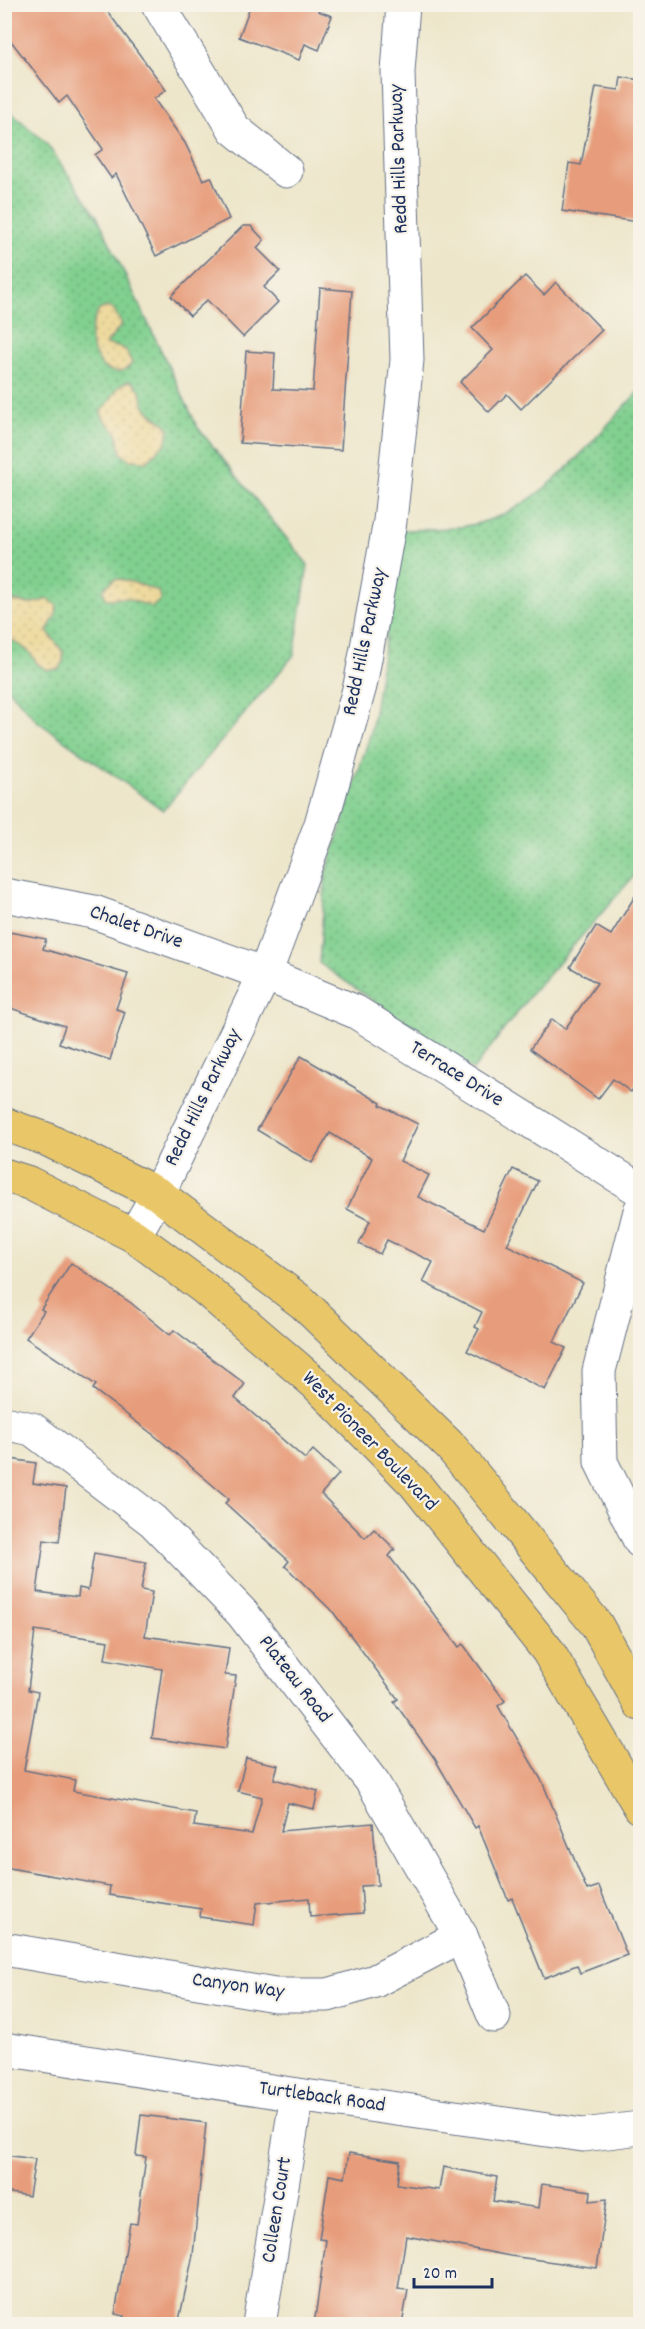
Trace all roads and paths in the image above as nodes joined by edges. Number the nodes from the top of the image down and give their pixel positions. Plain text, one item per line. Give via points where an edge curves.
1 (158, 4) edge
2 (403, 4) edge
3 (286, 171) dead end
4 (4, 895) edge
5 (265, 974) junction
6 (4, 1124) edge
7 (4, 1175) edge
8 (640, 1190) edge
9 (158, 1194) junction
10 (640, 1211) edge
11 (134, 1236) junction
12 (4, 1423) edge
13 (640, 1541) edge
14 (640, 1704) edge
15 (640, 1806) edge
16 (461, 1936) junction
17 (4, 1949) edge
18 (494, 2016) dead end
19 (4, 2049) edge
20 (297, 2095) junction
21 (640, 2128) edge
22 (259, 2325) edge

1 - 3 street via 234,129
2 - 5 street, Redd Hills Parkway via 398,72 406,360 390,521 360,686 321,824
4 - 5 street, Chalet Drive via 94,912
5 - 8 street, Terrace Drive via 356,1012
5 - 9 street, Redd Hills Parkway
6 - 9 main road via 46,1139
7 - 11 main road, West Pioneer Boulevard
9 - 11 street, Redd Hills Parkway
9 - 14 main road via 303,1303 452,1447 596,1624
10 - 13 street via 599,1371 601,1462
11 - 15 main road, West Pioneer Boulevard via 204,1288 315,1383 415,1484 548,1651
12 - 16 street, Plateau Road via 32,1429 153,1521 242,1614 374,1783
16 - 17 street, Canyon Way via 375,1981 328,1995 275,1995
16 - 18 street, Plateau Road
19 - 20 street, Turtleback Road
20 - 21 street, Turtleback Road via 583,2135
20 - 22 street, Colleen Court

